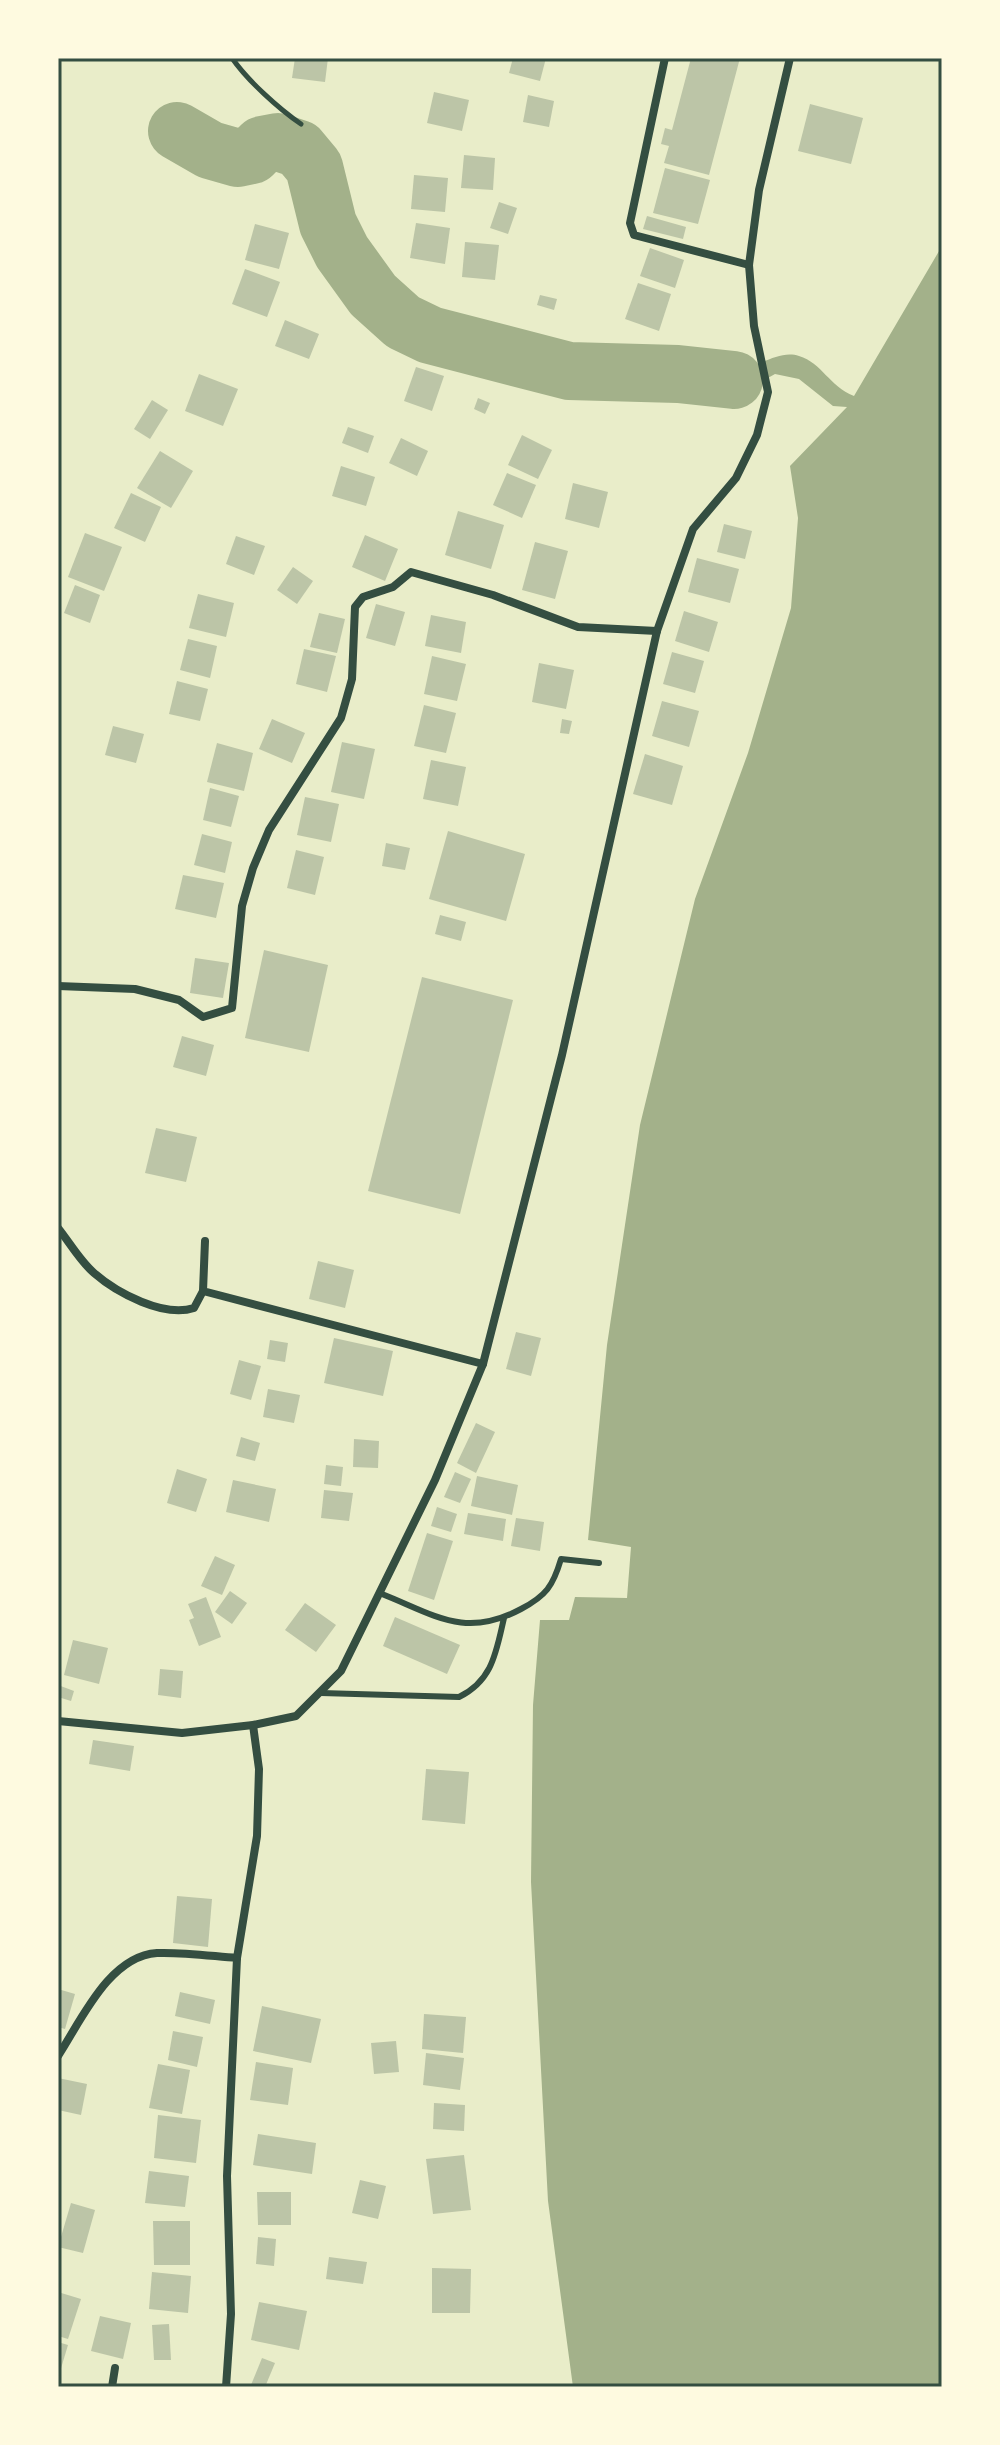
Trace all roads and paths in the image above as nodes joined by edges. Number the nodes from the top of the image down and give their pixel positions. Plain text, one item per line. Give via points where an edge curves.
1 (232, 58) edge
2 (665, 58) edge
3 (790, 58) edge
4 (301, 124) dead end
5 (749, 265) junction
6 (657, 631) junction
7 (58, 986) edge
8 (58, 1228) edge
9 (205, 1241) dead end
10 (203, 1291) junction
11 (483, 1364) junction
12 (599, 1563) dead end
13 (382, 1594) junction
14 (504, 1618) junction
15 (321, 1693) junction
16 (58, 1721) edge
17 (253, 1725) junction
18 (237, 1958) junction
19 (58, 2056) edge
20 (115, 2368) dead end
21 (112, 2387) edge
22 (226, 2387) edge

1 - 4 path via 270,103
2 - 5 street via 630,223 634,235
3 - 5 street via 759,190
5 - 6 street via 754,326 768,392 757,435 736,478 693,529
6 - 7 street via 578,627 411,572 393,587 363,597 355,607 352,679 341,718 269,830 253,868 242,906 232,1008 203,1017 179,1000 135,989
6 - 11 street via 562,1055
8 - 10 street via 92,1272 152,1304 179,1313 194,1308
9 - 10 street
10 - 11 street
11 - 13 street
12 - 14 lane via 561,1559 558,1577 545,1596
13 - 14 lane via 454,1623 476,1626
13 - 15 street via 341,1671
14 - 15 lane via 492,1668 476,1688 459,1697
15 - 17 street via 296,1716
16 - 17 street via 182,1733
17 - 18 street via 259,1769 257,1836
18 - 19 street via 154,1953 125,1964
18 - 22 street via 227,2176 231,2314
20 - 21 street

